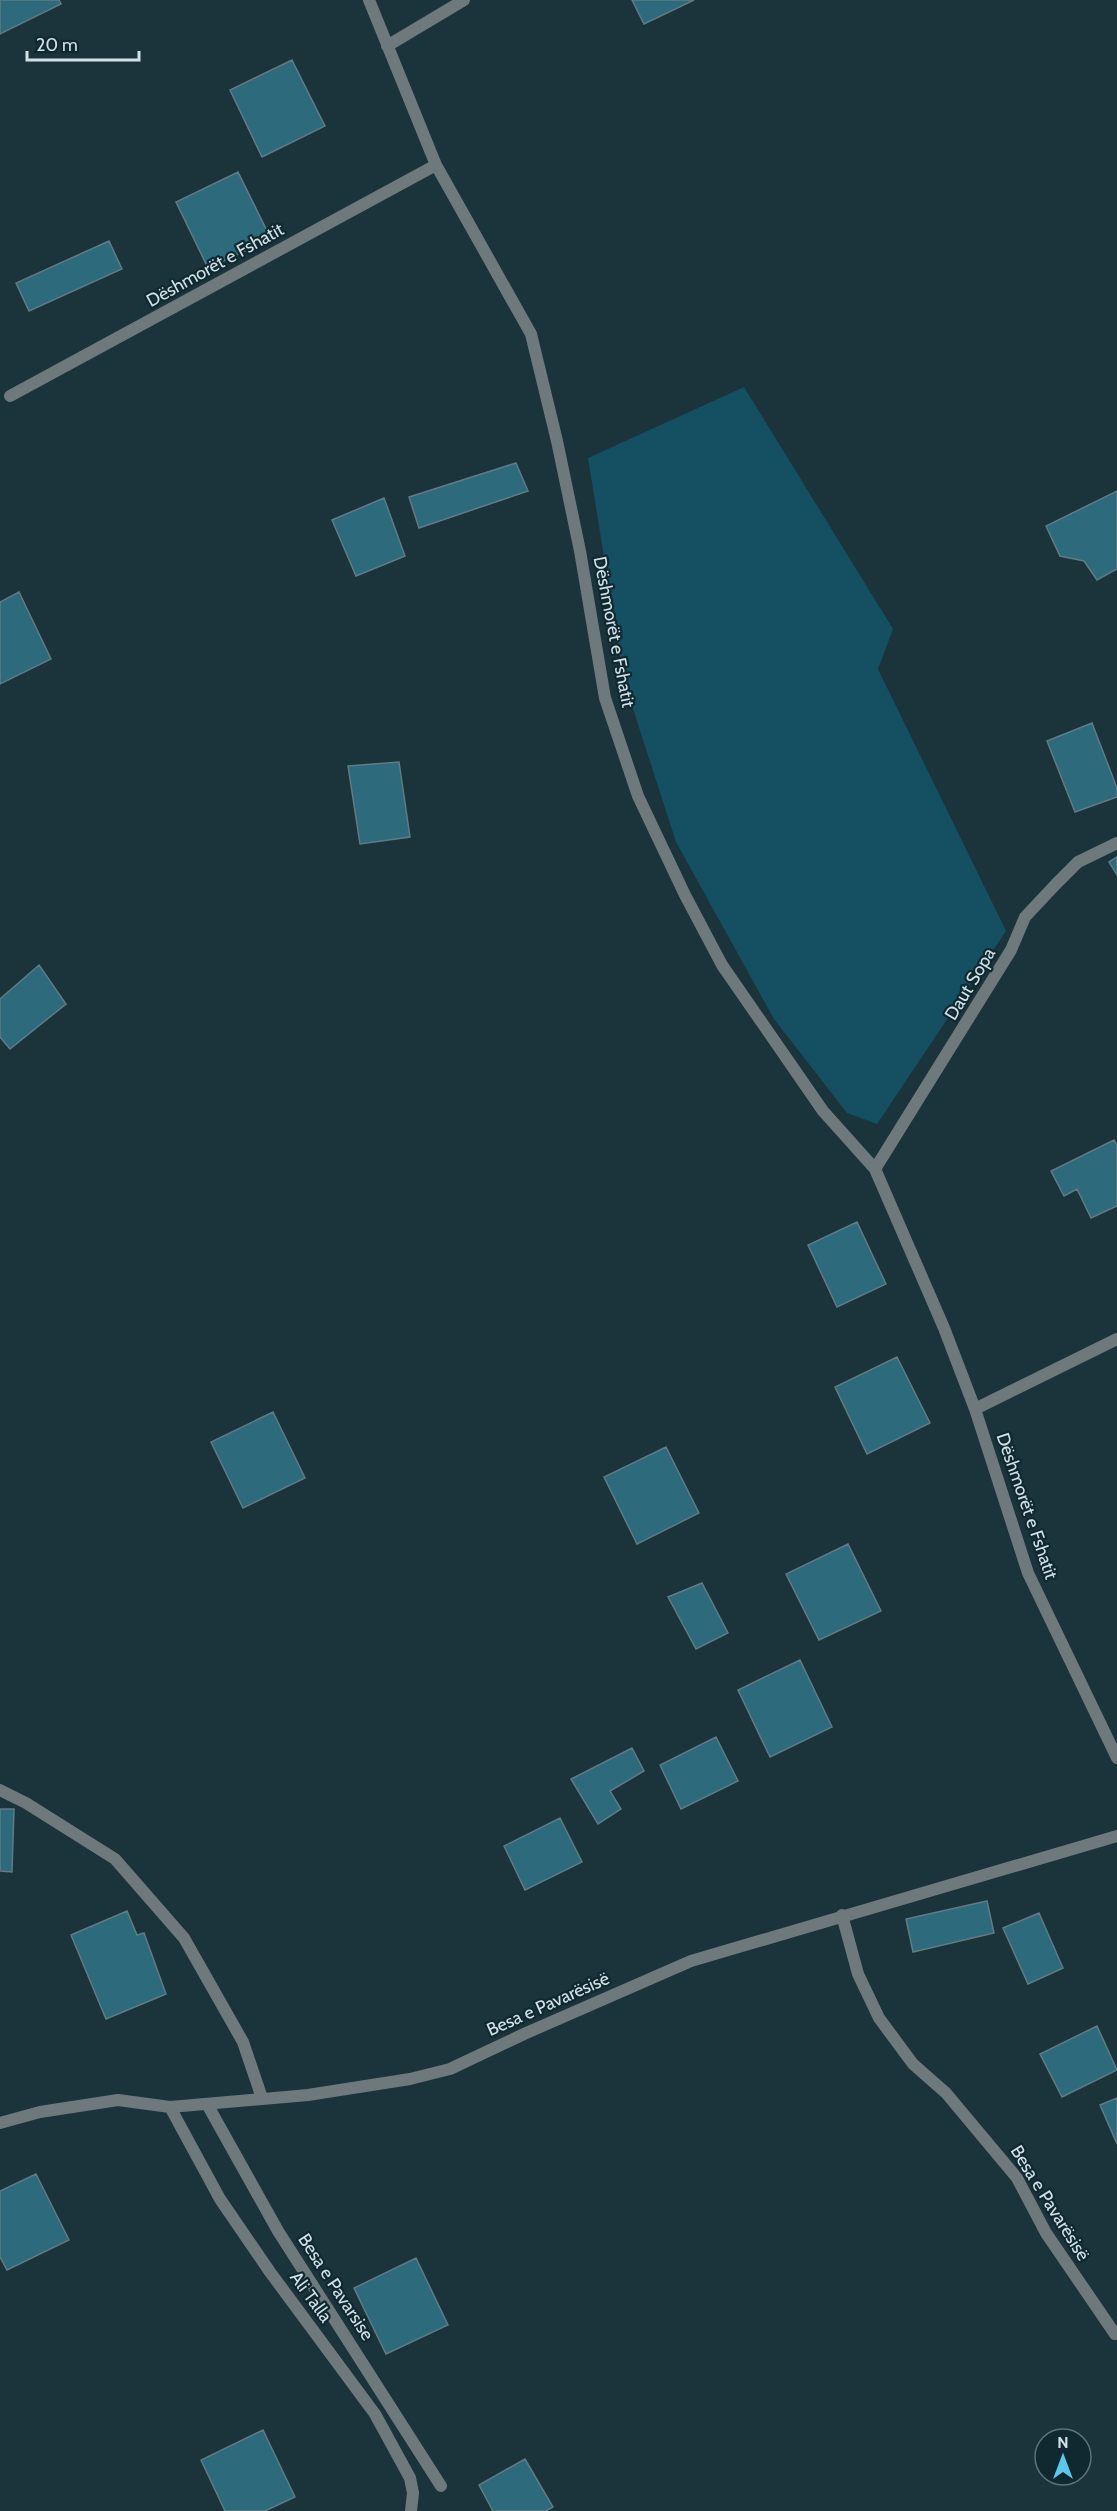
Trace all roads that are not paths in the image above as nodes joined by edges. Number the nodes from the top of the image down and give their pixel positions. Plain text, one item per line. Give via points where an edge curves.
1 (369, 0) edge
2 (464, 0) edge
3 (387, 46) junction
4 (436, 165) junction
5 (10, 396) dead end
6 (1117, 843) edge
7 (876, 1169) junction
8 (1117, 1339) edge
9 (975, 1409) junction
10 (1117, 1758) edge
11 (0, 1790) edge
12 (1117, 1836) edge
13 (842, 1915) junction
14 (262, 2098) junction
15 (207, 2104) junction
16 (170, 2107) junction
17 (0, 2123) edge
18 (1115, 2334) dead end
19 (441, 2486) dead end
20 (411, 2511) edge

1 - 3 street, Dëshmorët e Fshatit
2 - 3 street
3 - 4 street, Dëshmorët e Fshatit
4 - 5 street, Dëshmorët e Fshatit
4 - 7 street, Dëshmorët e Fshatit via 531,334 580,551 605,698 638,796 722,965 823,1112
6 - 7 street, Daut Sopa via 1078,862 1025,917 1011,950
7 - 9 street, Dëshmorët e Fshatit
8 - 9 street
9 - 10 street, Dëshmorët e Fshatit via 1028,1573
11 - 14 street via 115,1859 184,1938 243,2042
12 - 13 street, Besa e Pavarësisë
13 - 14 street, Besa e Pavarësisë via 691,1961 450,2069 334,2092
13 - 18 street, Besa e Pavarësisë via 858,1974 879,2018 913,2064 946,2093 1017,2178 1046,2233
14 - 15 street, Besa e Pavarësisë
15 - 16 street, Besa e Pavarësisë
15 - 19 street, Besa e Pavarsise via 278,2231
16 - 17 street, Besa e Pavarësisë via 118,2100 40,2112
16 - 20 street, Ali Talla via 220,2199 375,2414 410,2478

